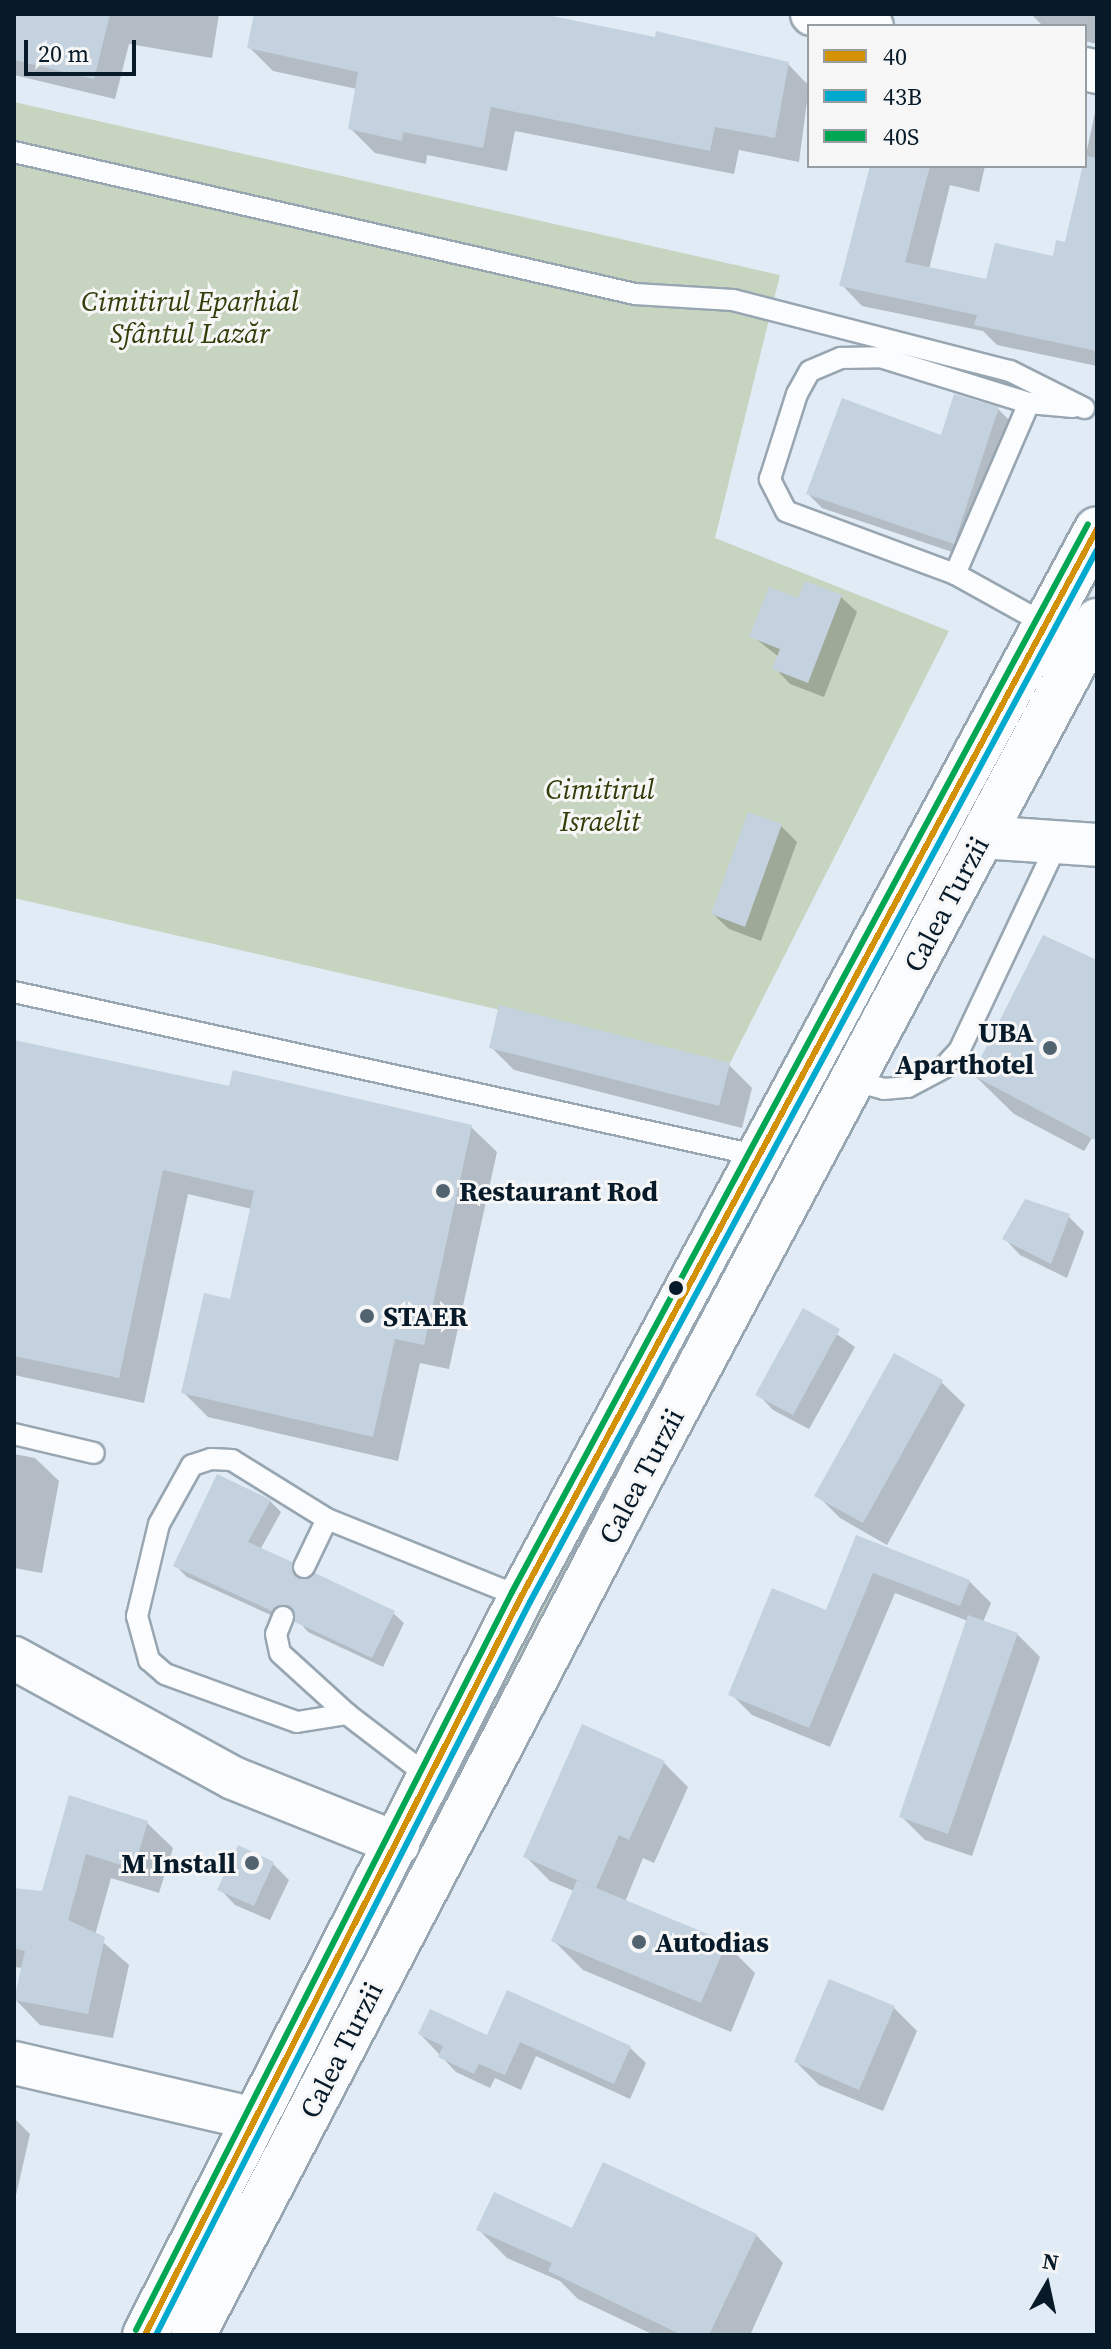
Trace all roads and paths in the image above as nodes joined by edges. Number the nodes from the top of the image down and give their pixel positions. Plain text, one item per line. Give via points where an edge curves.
1 (812, 14) edge
2 (862, 24) edge
3 (14, 152) edge
4 (1029, 403) junction
5 (1090, 409) edge
6 (1097, 529) edge
7 (955, 574) junction
8 (1097, 621) edge
9 (1047, 625) junction
10 (981, 837) junction
11 (1077, 845) edge
12 (14, 992) edge
13 (851, 1080) junction
14 (761, 1156) junction
15 (14, 1434) edge
16 (94, 1453) dead end
17 (327, 1519) junction
18 (304, 1567) dead end
19 (521, 1597) junction
20 (283, 1617) dead end
21 (14, 1658) edge
22 (347, 1714) junction
23 (432, 1779) junction
24 (398, 1844) junction
25 (14, 2063) edge
26 (254, 2119) junction
27 (145, 2335) edge
28 (193, 2335) edge

1 - 2 street
3 - 5 lane via 635,294 733,300 1010,371
4 - 5 lane
4 - 7 lane
4 - 7 lane via 880,357 841,358 810,371 797,394 770,479 786,511
6 - 9 main road, Calea Turzii
7 - 9 lane
8 - 10 main road, Calea Turzii
9 - 14 main road, Calea Turzii
10 - 11 street
10 - 13 main road, Calea Turzii
11 - 13 lane via 959,1051 943,1068 908,1087 884,1089
12 - 14 lane
13 - 28 main road, Calea Turzii
14 - 19 main road, Calea Turzii
15 - 16 lane
17 - 18 lane
17 - 19 lane
17 - 22 lane via 232,1460 192,1465 159,1524 137,1616 149,1660 165,1674 297,1722
19 - 23 main road, Calea Turzii
20 - 22 lane via 276,1634 280,1653
21 - 24 street via 233,1778
22 - 23 lane
23 - 24 main road, Calea Turzii
24 - 26 main road, Calea Turzii
25 - 26 street
26 - 27 main road, Calea Turzii

